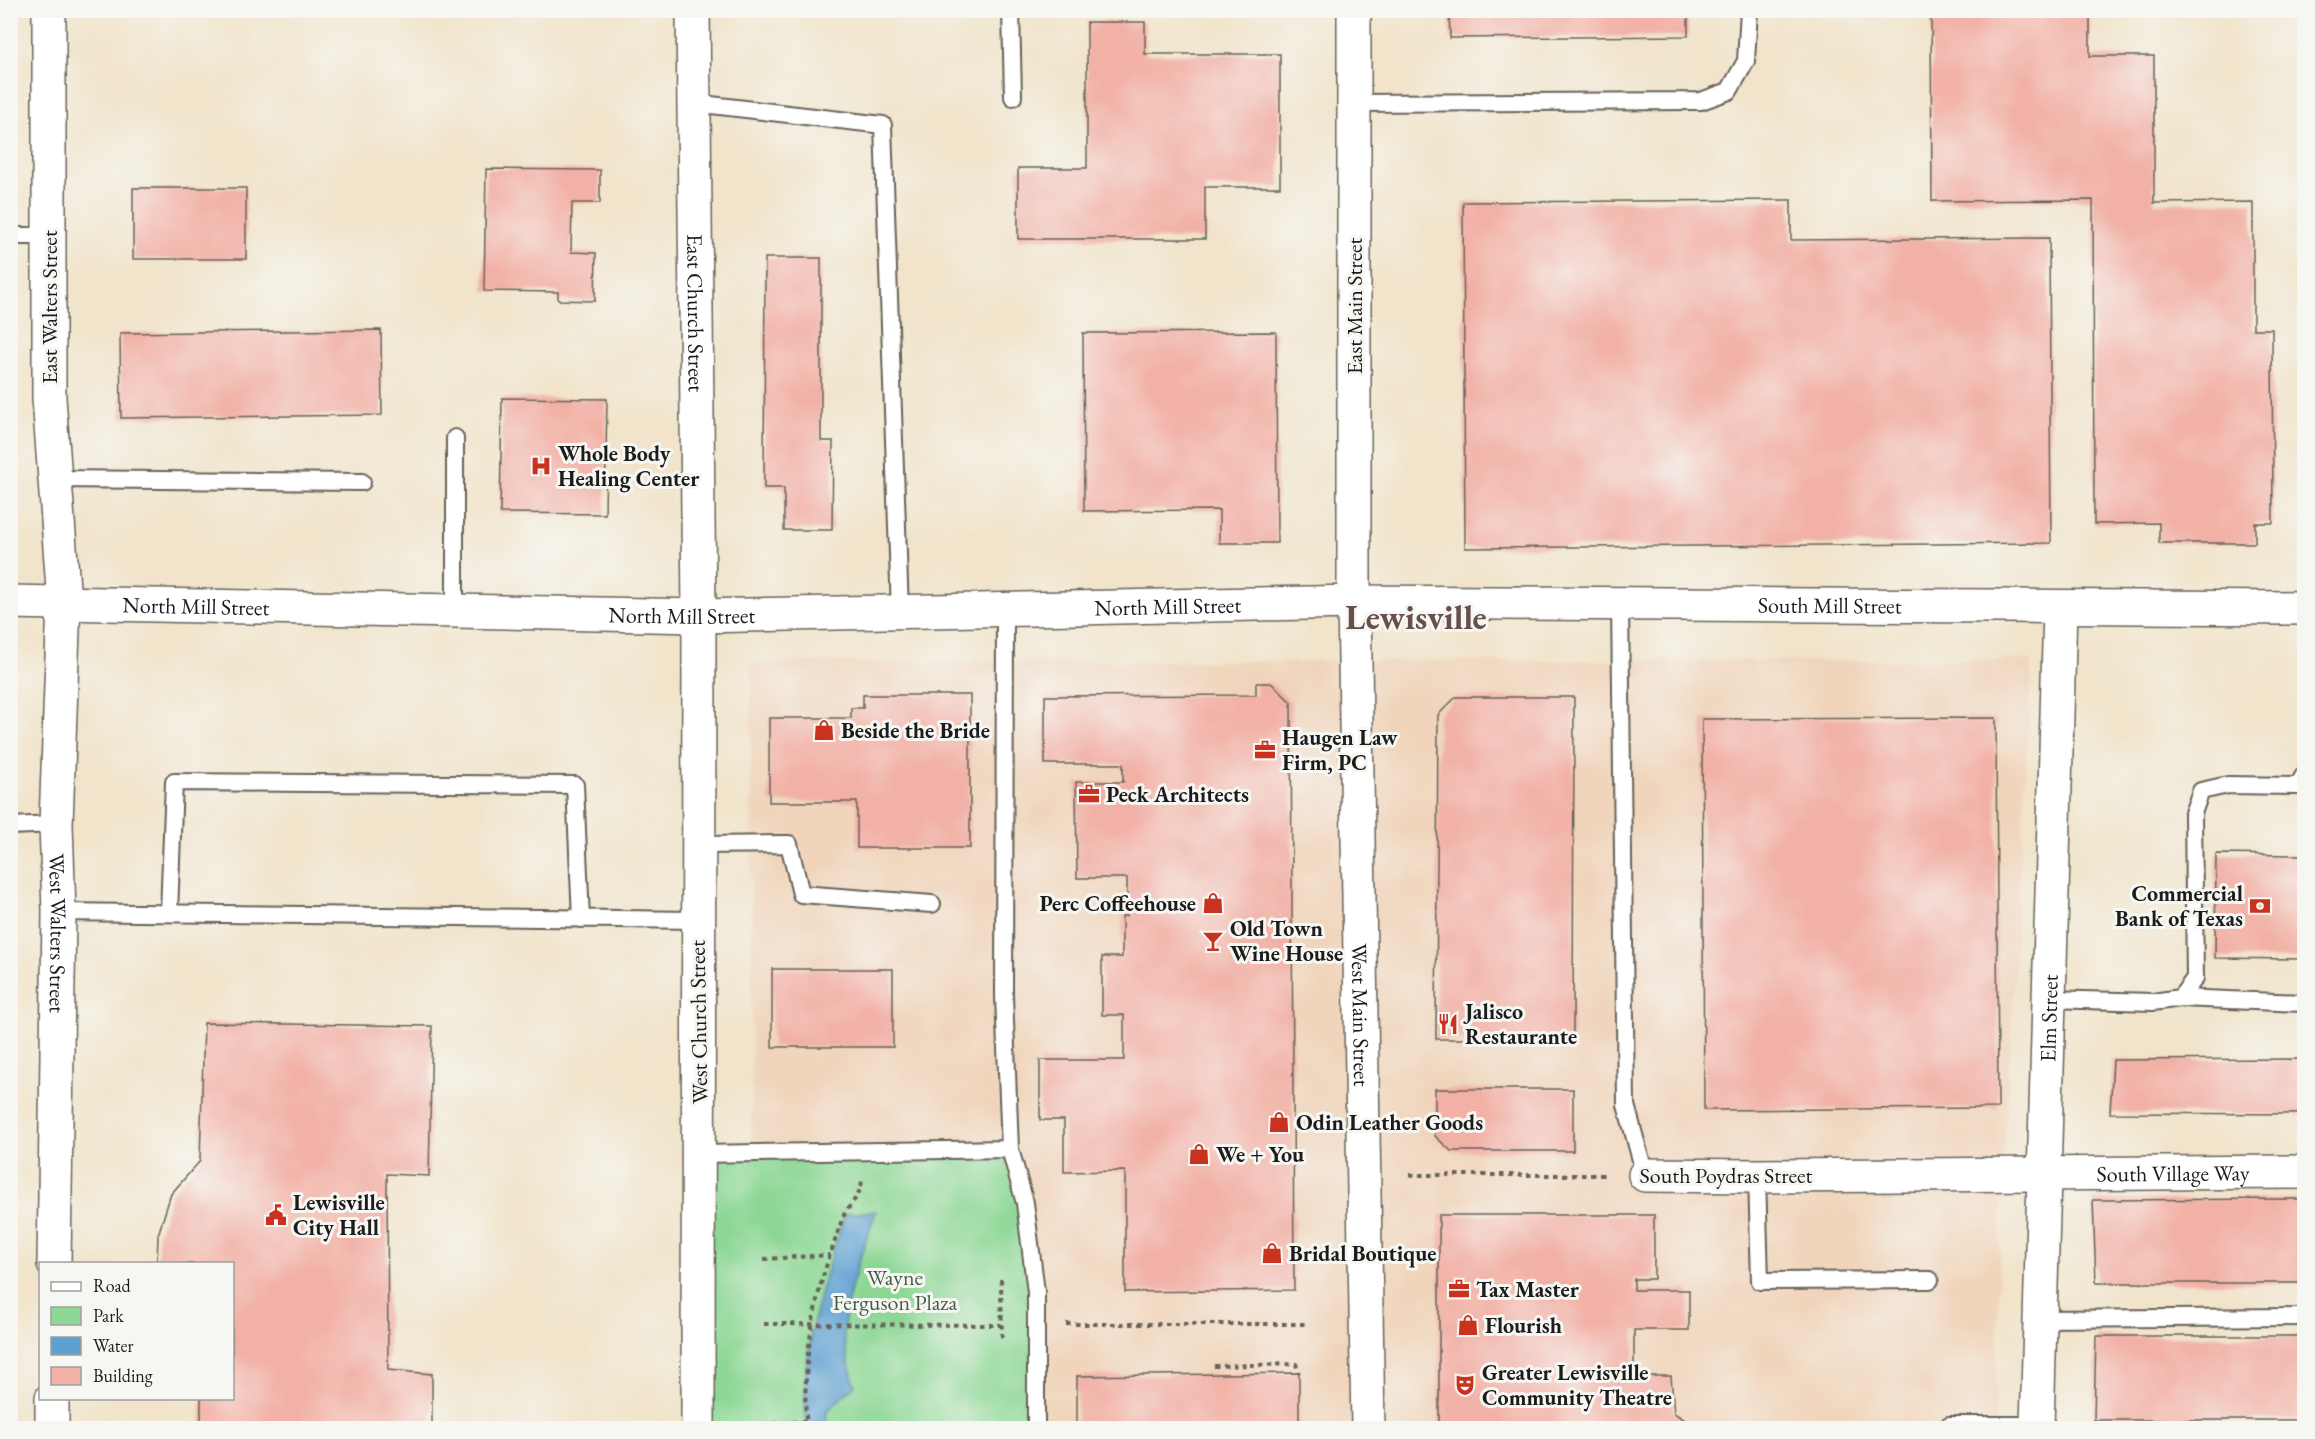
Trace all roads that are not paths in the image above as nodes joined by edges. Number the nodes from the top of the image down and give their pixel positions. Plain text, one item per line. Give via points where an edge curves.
1 (49, 10) edge
2 (693, 10) edge
3 (1011, 10) edge
4 (1354, 10) edge
5 (1749, 10) edge
6 (1013, 97) dead end
7 (694, 103) junction
8 (1354, 103) junction
9 (10, 236) edge
10 (49, 236) junction
11 (455, 438) dead end
12 (55, 479) junction
13 (362, 482) dead end
14 (10, 602) edge
15 (63, 602) junction
16 (1354, 602) junction
17 (1620, 605) junction
18 (2060, 608) junction
19 (2304, 608) edge
20 (1005, 609) junction
21 (455, 611) junction
22 (900, 612) junction
23 (699, 616) junction
24 (2304, 775) edge
25 (56, 824) junction
26 (10, 826) edge
27 (698, 845) junction
28 (932, 904) dead end
29 (59, 912) junction
30 (169, 913) junction
31 (581, 919) junction
32 (697, 920) junction
33 (2180, 998) junction
34 (2048, 999) junction
35 (2304, 1003) edge
36 (1010, 1149) junction
37 (700, 1154) junction
38 (2304, 1172) edge
39 (1645, 1174) joint
40 (2043, 1174) junction
41 (1757, 1176) junction
42 (54, 1262) edge
43 (1930, 1280) dead end
44 (2304, 1317) edge
45 (2039, 1319) junction
46 (52, 1400) edge
47 (1949, 1425) dead end
48 (2037, 1427) edge
49 (52, 1428) edge
50 (698, 1428) edge
51 (1036, 1428) edge
52 (1368, 1428) edge

1 - 10 main road, East Walters Street
2 - 7 main road, East Church Street
3 - 6 lane
4 - 8 main road, East Main Street
5 - 8 lane via 1746,61 1728,91 1701,101
7 - 22 lane via 883,125
7 - 23 main road, East Church Street
8 - 16 main road, East Main Street
9 - 10 lane
10 - 12 main road, East Walters Street via 49,398
11 - 21 lane
12 - 13 lane
12 - 15 main road, East Walters Street
14 - 15 main road, North Mill Street
15 - 21 main road, North Mill Street
15 - 25 main road, West Walters Street
16 - 17 main road, South Mill Street
16 - 20 main road, North Mill Street
16 - 52 main road, West Main Street
17 - 18 main road, South Mill Street
17 - 39 lane via 1626,1106
18 - 19 main road, South Mill Street
18 - 34 main road, Elm Street
20 - 22 main road, North Mill Street
20 - 36 lane via 1004,996
21 - 23 main road, North Mill Street
22 - 23 main road, North Mill Street
23 - 27 main road, West Church Street
24 - 33 lane via 2298,786 2228,785 2200,791 2193,813 2195,978
25 - 26 lane
25 - 29 main road, West Walters Street
27 - 28 lane via 789,844 801,894
27 - 32 main road, West Church Street
29 - 30 lane
29 - 42 main road, West Walters Street
30 - 31 lane
30 - 31 lane via 174,782 575,785
31 - 32 lane
32 - 37 main road, West Church Street
33 - 34 lane via 2154,1002
33 - 35 lane
34 - 40 main road, Elm Street
36 - 37 lane
36 - 51 lane via 1025,1203 1036,1292
37 - 50 main road, West Church Street
38 - 40 main road, South Village Way
39 - 41 main road, South Poydras Street
40 - 41 main road, South Poydras Street
40 - 45 main road, Elm Street
41 - 43 lane via 1760,1281
44 - 45 lane
45 - 48 main road, Elm Street
46 - 49 main road
47 - 48 lane

